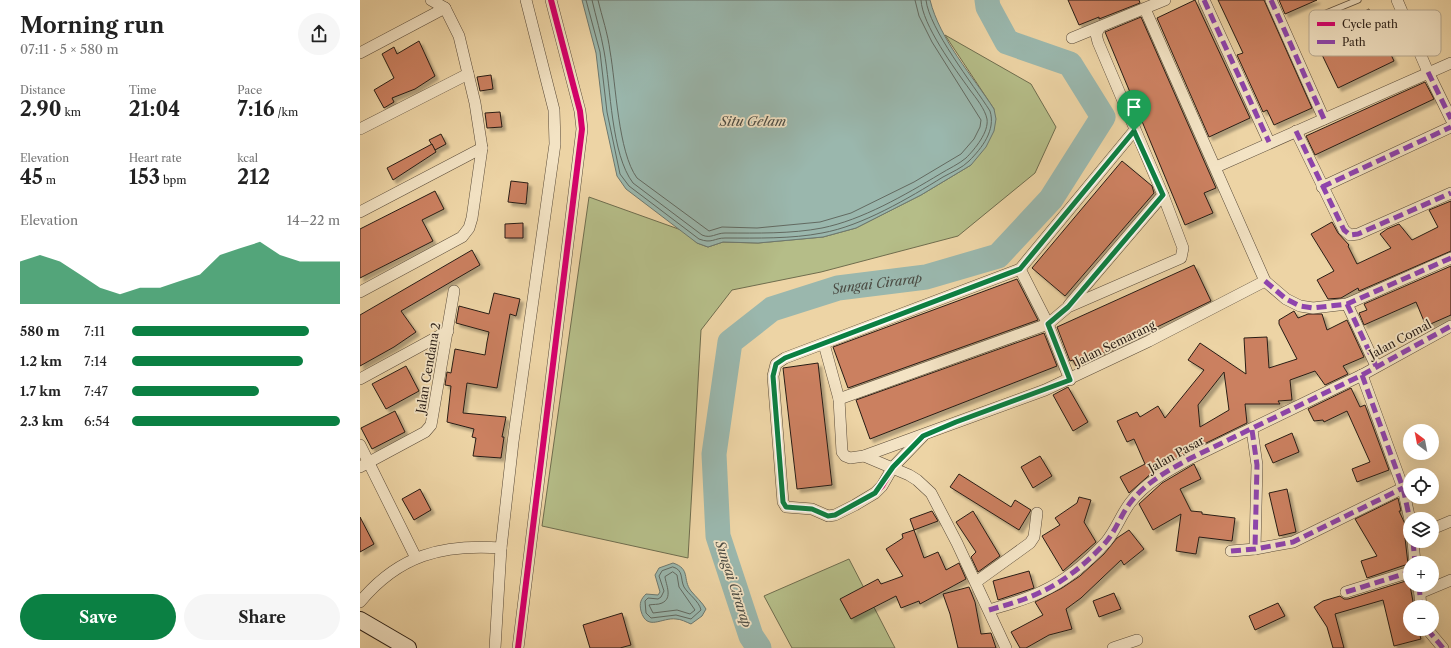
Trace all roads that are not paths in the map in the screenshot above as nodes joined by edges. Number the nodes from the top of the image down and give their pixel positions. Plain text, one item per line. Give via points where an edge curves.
1 (431, 0) edge
2 (526, 0) edge
3 (551, 0) edge
4 (1165, 0) edge
5 (1204, 0) edge
6 (1271, 0) edge
7 (1358, 0) edge
8 (1397, 0) edge
9 (445, 8) junction
10 (1145, 9) junction
11 (1333, 10) edge
12 (1401, 10) edge
13 (1100, 27) junction
14 (1072, 38) dead end
15 (360, 54) edge
16 (1421, 56) edge
17 (1451, 63) edge
18 (1428, 72) junction
19 (468, 74) junction
20 (1324, 119) junction
21 (1451, 119) edge
22 (1451, 127) edge
23 (360, 129) edge
24 (1134, 131) junction
25 (1296, 131) junction
26 (1269, 142) junction
27 (482, 148) junction
28 (1216, 167) junction
29 (1322, 187) junction
30 (1451, 192) edge
31 (1163, 195) junction
32 (360, 212) edge
33 (1451, 258) edge
34 (1020, 269) junction
35 (1265, 281) junction
36 (454, 291) dead end
37 (360, 292) edge
38 (1347, 304) junction
39 (1068, 307) junction
40 (1048, 324) junction
41 (1451, 326) edge
42 (448, 331) junction
43 (824, 344) junction
44 (1376, 366) junction
45 (1362, 375) junction
46 (360, 379) edge
47 (1070, 380) junction
48 (839, 398) junction
49 (1252, 430) junction
50 (923, 436) junction
51 (360, 445) edge
52 (864, 456) junction
53 (364, 464) edge
54 (893, 467) junction
55 (1402, 488) junction
56 (1408, 512) edge
57 (1037, 513) dead end
58 (1451, 521) edge
59 (1439, 527) edge
60 (501, 548) junction
61 (1255, 549) junction
62 (1230, 551) dead end
63 (416, 558) junction
64 (1403, 574) edge
65 (1451, 580) edge
66 (976, 582) junction
67 (1439, 583) edge
68 (1346, 592) dead end
69 (360, 602) edge
70 (989, 610) junction
71 (360, 620) edge
72 (1433, 636) edge
73 (1137, 640) dead end
74 (408, 648) edge
75 (495, 648) edge
76 (518, 648) edge
77 (1006, 648) edge
78 (1113, 648) edge
79 (1443, 648) edge

1 - 9 street
2 - 60 street via 554,110 556,128
3 - 76 street via 580,111 582,129
4 - 10 street
5 - 26 street
6 - 20 street
7 - 11 lane
8 - 12 street
9 - 15 street
9 - 19 street via 459,36
10 - 13 street
10 - 28 street
13 - 14 street
13 - 24 street via 1096,34 1098,42
16 - 18 street
17 - 18 street
18 - 20 street
18 - 21 street
19 - 23 street
19 - 27 street
20 - 25 street
22 - 29 street
24 - 31 street
24 - 34 street
25 - 26 street
25 - 29 street
26 - 28 street
27 - 32 street
27 - 37 street via 476,198 466,234
28 - 35 street
29 - 30 street via 1344,230 1350,235 1358,234
31 - 39 street
31 - 39 street via 1183,248 1181,258
33 - 38 street
34 - 40 street
34 - 43 street
35 - 38 street via 1300,306 1313,308
35 - 47 street, Jalan Semarang
36 - 42 street, Jalan Cendana 2
38 - 44 street
39 - 40 street
40 - 47 street
40 - 48 street
41 - 44 street, Jalan Comal
42 - 46 street
42 - 53 street, Jalan Cendana 2 via 432,425 425,432
43 - 48 street
43 - 54 street, Jalan Semarang via 782,360 774,369 784,505 789,508 812,509 828,516 835,515 875,493
44 - 45 street, Jalan Comal
45 - 49 street, Jalan Pasar
45 - 55 street
47 - 50 street, Jalan Semarang
48 - 52 street via 842,452 850,458
49 - 61 street via 1257,465
49 - 70 street, Jalan Pasar via 1191,458 1151,482 1129,504 1116,530 1105,542 1083,564 1054,586
50 - 52 street
50 - 54 street, Jalan Semarang
51 - 53 street
52 - 54 street
53 - 63 street
54 - 66 street via 917,480 931,493
55 - 56 street
55 - 61 street via 1293,542
57 - 66 street via 1034,537 1030,543
58 - 59 street
60 - 63 street via 455,548
60 - 75 street
61 - 62 street
63 - 69 street via 397,569
64 - 68 street
65 - 67 street
66 - 70 street
70 - 77 street
71 - 74 street
72 - 79 street
73 - 78 street

